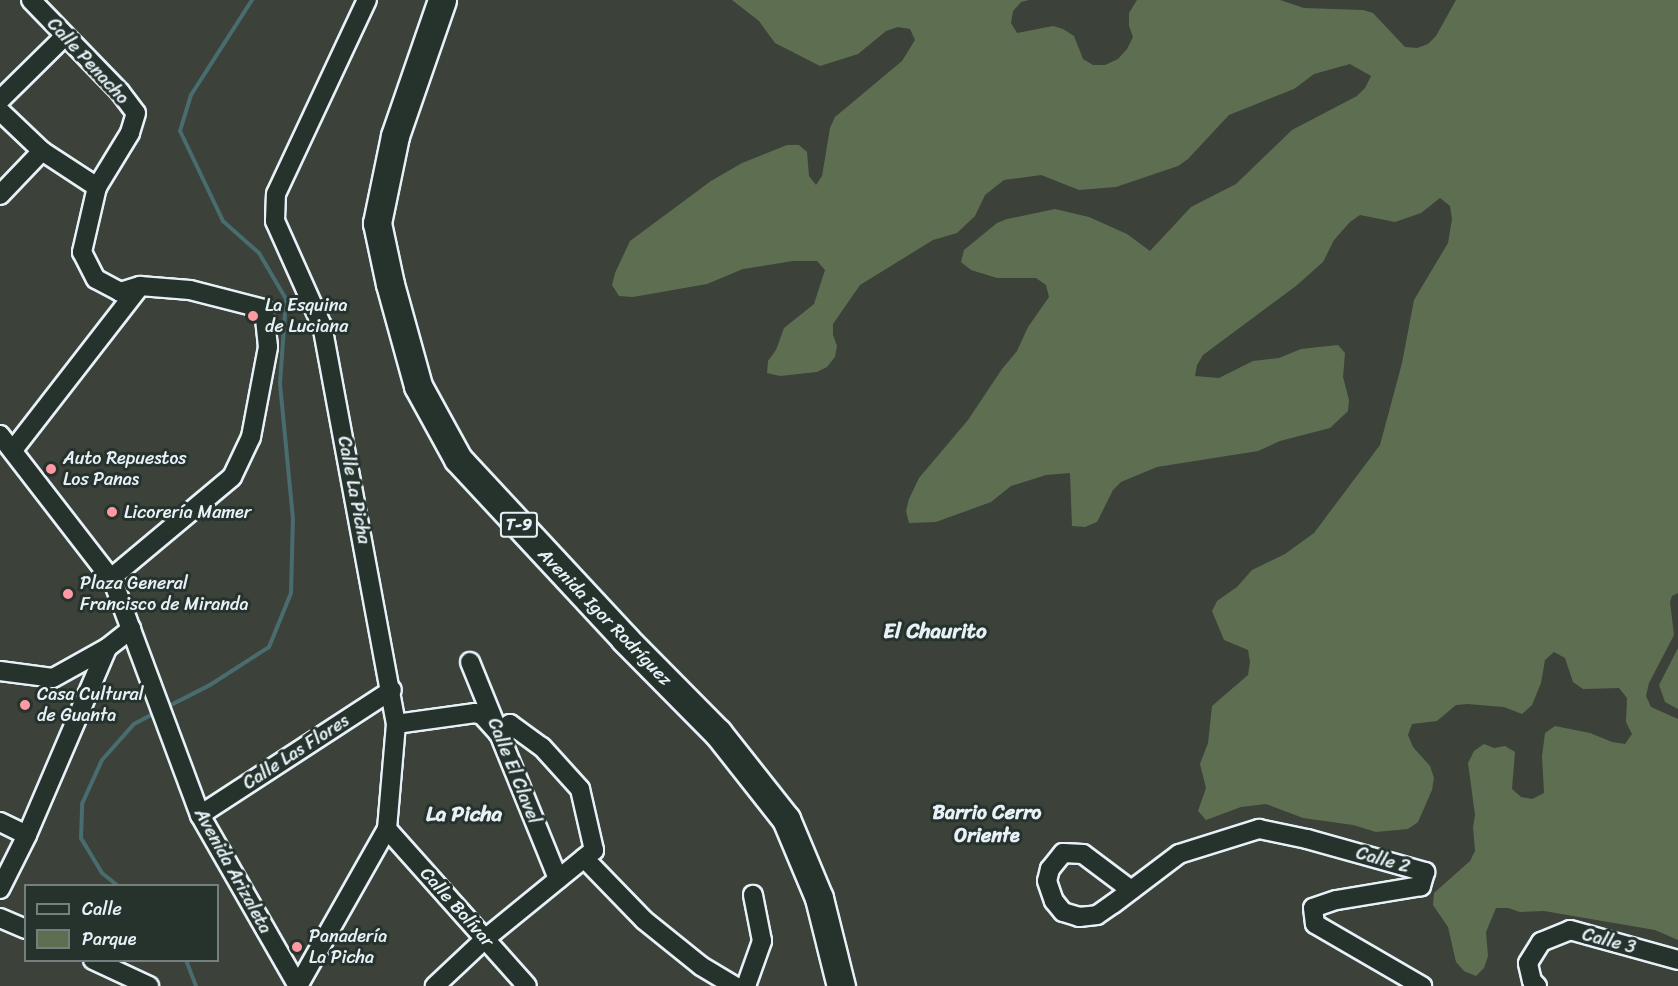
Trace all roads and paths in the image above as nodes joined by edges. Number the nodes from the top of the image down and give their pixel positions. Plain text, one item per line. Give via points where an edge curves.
1 (367, 0) edge
2 (442, 0) edge
3 (42, 3) edge
4 (65, 36) junction
5 (0, 100) edge
6 (0, 111) edge
7 (42, 151) junction
8 (98, 187) junction
9 (0, 195) edge
10 (140, 286) junction
11 (0, 435) edge
12 (13, 450) junction
13 (111, 578) junction
14 (131, 629) junction
15 (107, 648) junction
16 (470, 662) dead end
17 (0, 671) edge
18 (392, 690) junction
19 (396, 724) junction
20 (498, 733) junction
21 (200, 814) junction
22 (0, 822) edge
23 (387, 829) junction
24 (27, 836) junction
25 (584, 858) junction
26 (558, 879) junction
27 (0, 889) edge
28 (1131, 890) junction
29 (753, 895) dead end
30 (0, 918) edge
31 (24, 928) edge
32 (485, 939) junction
33 (1678, 960) edge
34 (97, 962) edge
35 (149, 986) edge
36 (298, 986) edge
37 (435, 986) edge
38 (527, 986) edge
39 (734, 986) edge
40 (746, 986) edge
41 (841, 986) edge
42 (1422, 986) edge
43 (1537, 986) edge

1 - 18 street, Calle La Picha via 276,194 275,221 322,326
2 - 41 highway, Avenida Igor Rodríguez / T-9 via 395,136 377,223 418,386 458,459 718,733 786,819 819,898
3 - 4 street, Calle Penacho
4 - 5 street
4 - 8 street, Calle Penacho via 136,113 130,134
6 - 7 street
7 - 8 street
7 - 9 street
8 - 10 street, Calle Penacho via 82,252 96,279 120,292
10 - 12 street
10 - 13 street, Calle Penacho via 190,290 264,309 268,347 251,437 232,477
11 - 12 street
12 - 13 street
13 - 14 street
14 - 15 street
14 - 21 street, Avenida Arizaleta
15 - 17 street via 53,678
15 - 24 street
16 - 20 street, Calle El Clavel
18 - 19 street, Calle La Picha
18 - 21 street, Calle Las Flores
19 - 20 street via 475,713 482,715
19 - 23 street, Calle La Picha
20 - 25 street via 510,724 542,747 580,789 594,850
20 - 26 street, Calle El Clavel
21 - 36 street, Avenida Arizaleta
22 - 24 street
23 - 32 street, Calle Bolívar
23 - 36 street, Calle La Picha
24 - 27 street
25 - 26 street
25 - 39 street via 644,920 701,966
26 - 32 street
28 - 28 street, Calle 2 via 1097,915 1079,917 1064,912 1049,891 1047,881 1050,869 1063,853 1083,854
28 - 42 street, Calle 2 via 1179,854 1258,829 1425,872 1421,886 1336,900 1314,908 1314,924
29 - 40 street via 762,941
30 - 31 street
32 - 37 street
32 - 38 street, Calle Bolívar
33 - 43 street, Calle 3 via 1570,930 1541,942 1528,963
34 - 35 street

